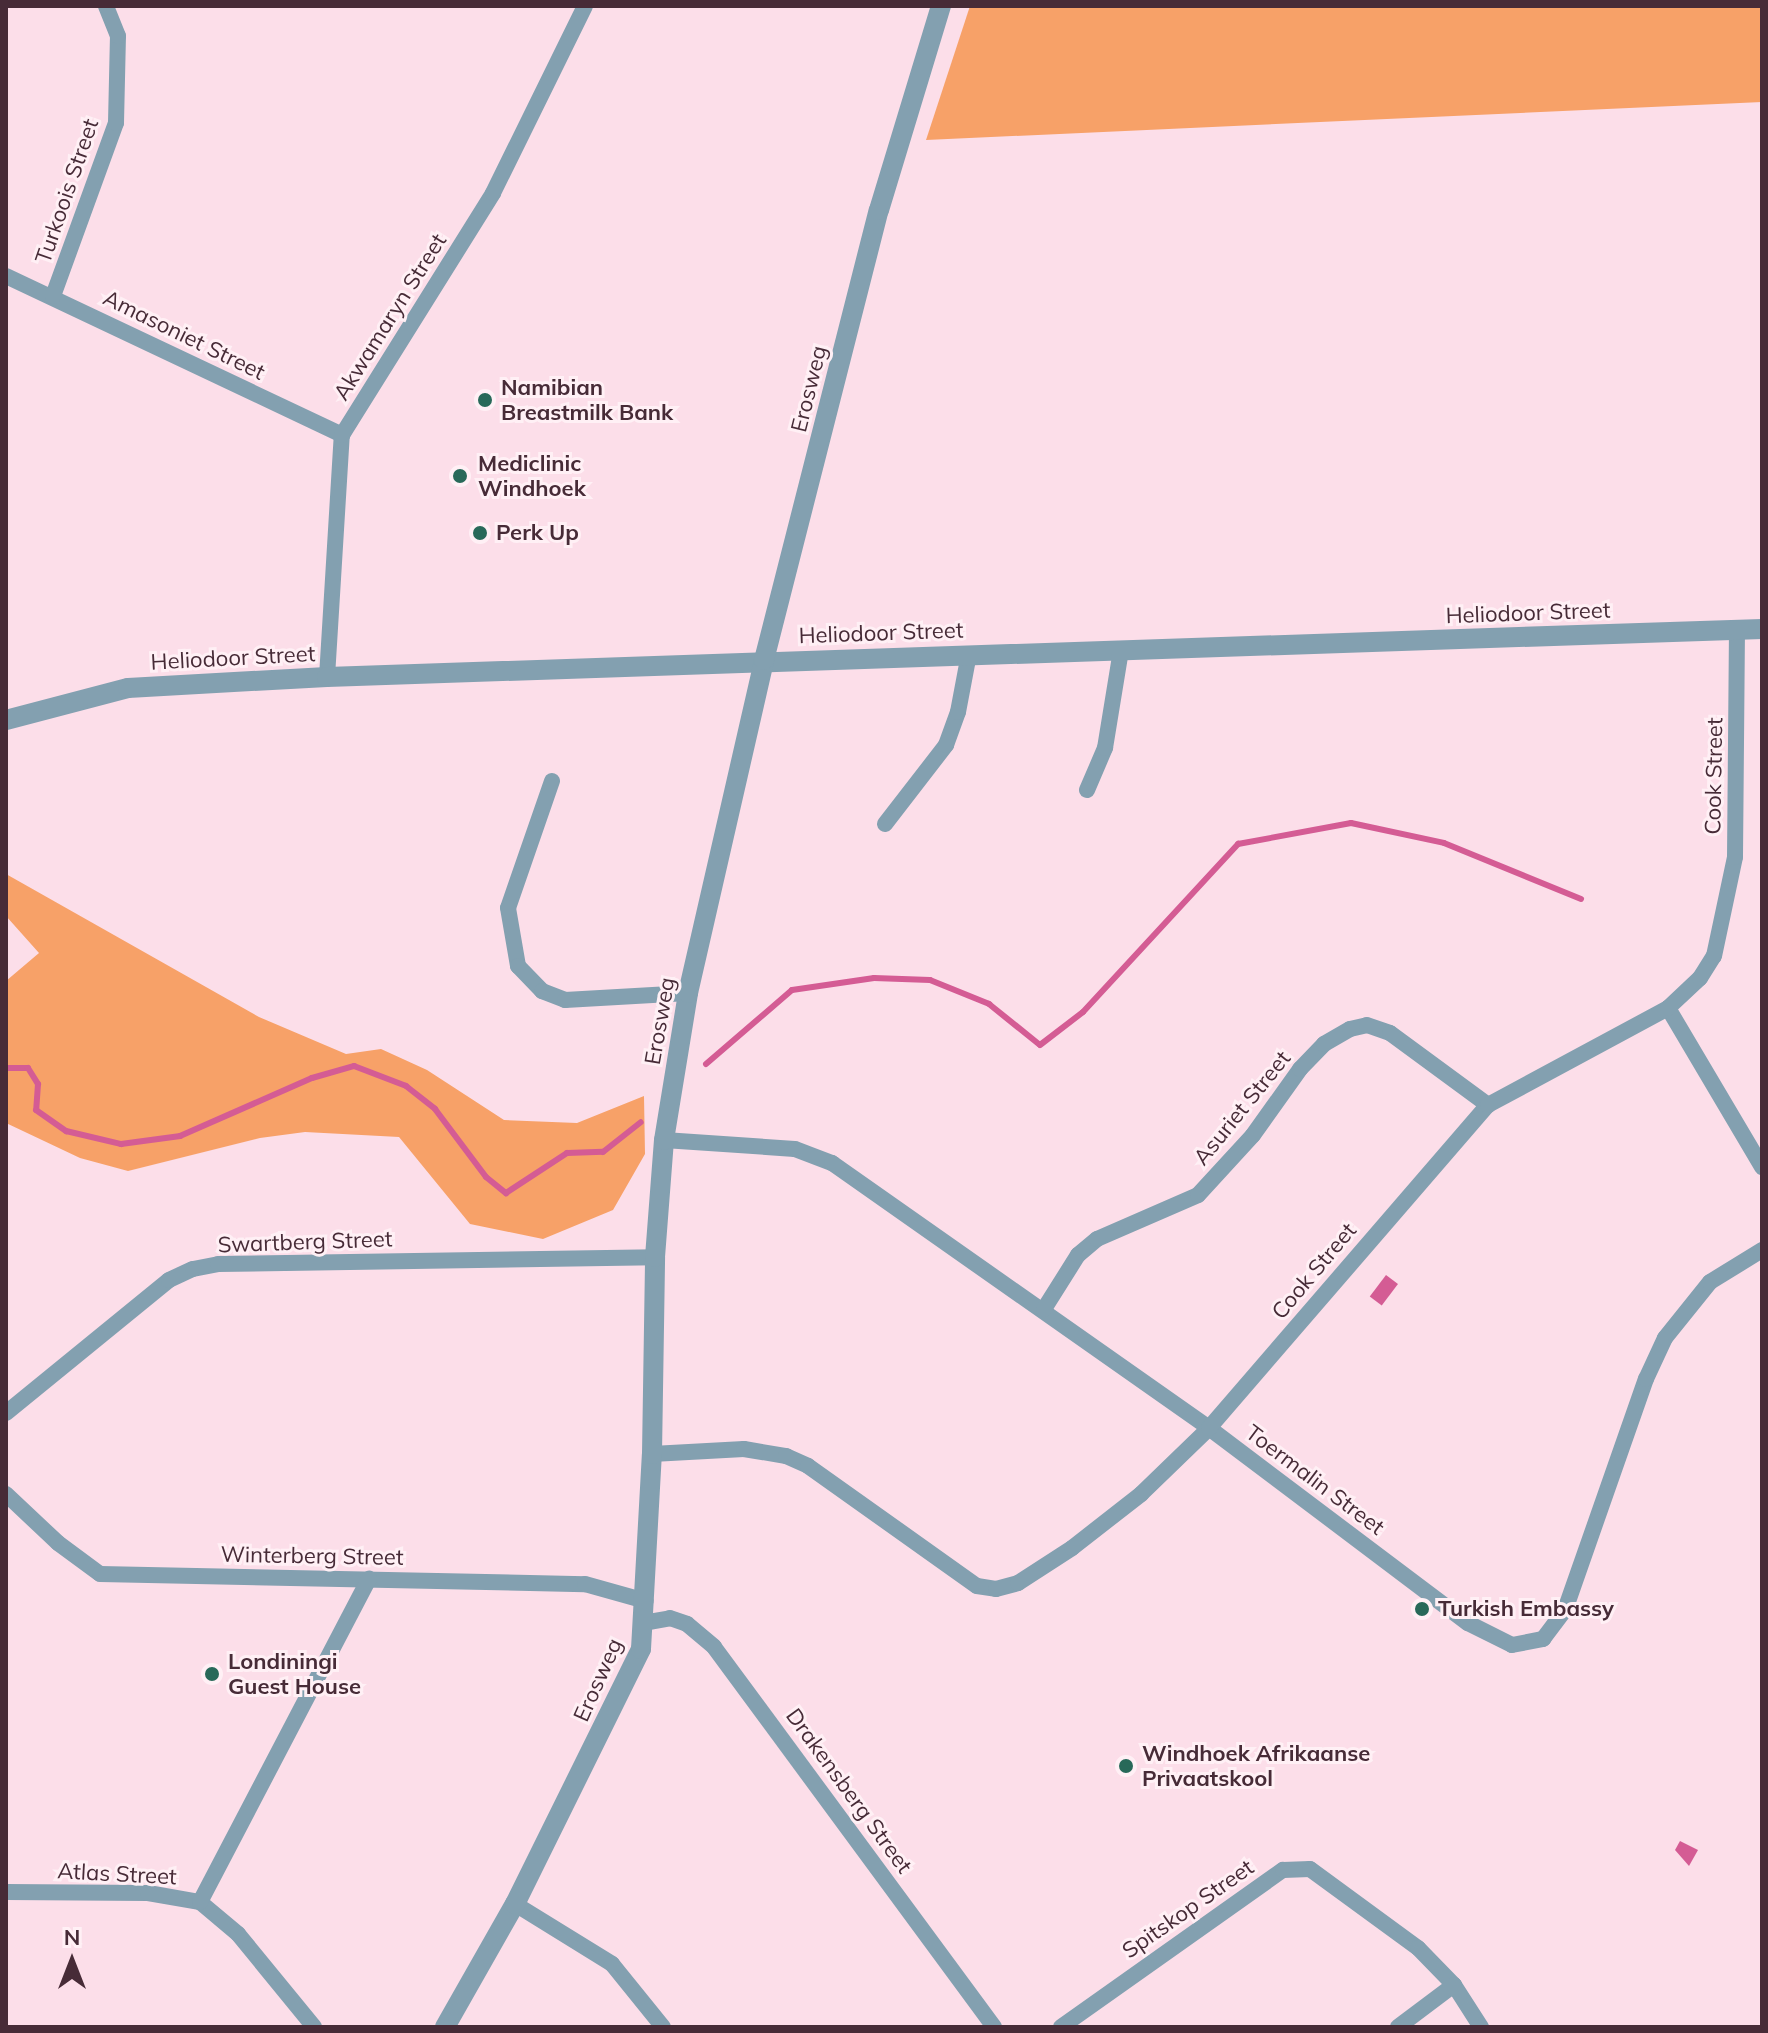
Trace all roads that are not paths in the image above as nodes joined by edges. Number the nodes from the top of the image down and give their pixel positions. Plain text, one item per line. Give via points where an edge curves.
1 (106, 6) edge
2 (585, 6) edge
3 (941, 6) edge
4 (6, 276) edge
5 (53, 296) junction
6 (342, 435) junction
7 (1762, 629) edge
8 (1737, 630) junction
9 (1121, 650) junction
10 (969, 654) junction
11 (764, 660) junction
12 (327, 677) junction
13 (6, 720) edge
14 (552, 781) dead end
15 (1087, 790) dead end
16 (885, 824) dead end
17 (688, 993) junction
18 (1668, 1008) junction
19 (1488, 1105) junction
20 (664, 1140) junction
21 (1762, 1167) edge
22 (1762, 1250) edge
23 (655, 1257) junction
24 (1044, 1309) junction
25 (6, 1413) edge
26 (1209, 1428) junction
27 (652, 1454) junction
28 (6, 1494) edge
29 (369, 1579) junction
30 (646, 1601) junction
31 (643, 1623) junction
32 (6, 1892) edge
33 (200, 1902) junction
34 (515, 1904) junction
35 (1454, 1985) junction
36 (314, 2027) edge
37 (445, 2027) edge
38 (663, 2027) edge
39 (994, 2027) edge
40 (1061, 2027) edge
41 (1398, 2027) edge
42 (1481, 2027) edge

1 - 5 street, Turkoois Street via 118,36 116,123
2 - 6 street, Akwamaryn Street via 493,193
3 - 11 street, Erosweg via 879,210
4 - 5 street, Amasoniet Street
5 - 6 street, Amasoniet Street
6 - 12 street, Akwamaryn Street
7 - 8 street, Heliodoor Street
8 - 9 street, Heliodoor Street
8 - 18 street, Cook Street via 1735,857 1724,922 1714,956
9 - 10 street, Heliodoor Street
9 - 15 street via 1105,748
10 - 11 street, Heliodoor Street
10 - 16 street via 946,745
11 - 12 street, Heliodoor Street
11 - 17 street, Erosweg
12 - 13 street, Heliodoor Street via 128,688
14 - 17 street via 508,908 518,966 542,991 565,1000
17 - 20 street, Erosweg
18 - 19 street, Cook Street
18 - 21 street
19 - 24 street, Asuriet Street via 1390,1033 1367,1025 1350,1029 1324,1044 1300,1069 1253,1135 1198,1195 1097,1239 1078,1255
19 - 26 street, Cook Street
20 - 23 street, Erosweg
20 - 24 street, Toermalin Street via 795,1149 832,1163
22 - 26 street, Toermalin Street via 1710,1282 1665,1338 1565,1610 1543,1639 1529,1645 1512,1645 1468,1623
23 - 25 street, Swartberg Street via 218,1264 193,1269 169,1280
23 - 27 street, Erosweg
24 - 26 street, Toermalin Street
26 - 27 street, Cook Street via 1141,1494 1072,1548 1018,1583 996,1589 969,1581 808,1466 786,1456 744,1449
27 - 30 street, Erosweg
28 - 29 street, Winterberg Street via 100,1574
29 - 30 street, Winterberg Street via 585,1584
29 - 33 street
30 - 31 street, Erosweg
31 - 34 street, Erosweg via 641,1649 629,1676
31 - 39 street, Drakensberg Street via 670,1618 687,1624 714,1647
32 - 33 street, Atlas Street via 148,1893
33 - 36 street, Atlas Street via 238,1934
34 - 37 street, Erosweg
34 - 38 street via 612,1964
35 - 40 street, Spitskop Street via 1336,1883 1310,1869 1283,1870
35 - 41 street
35 - 42 street, Spitskop Street

